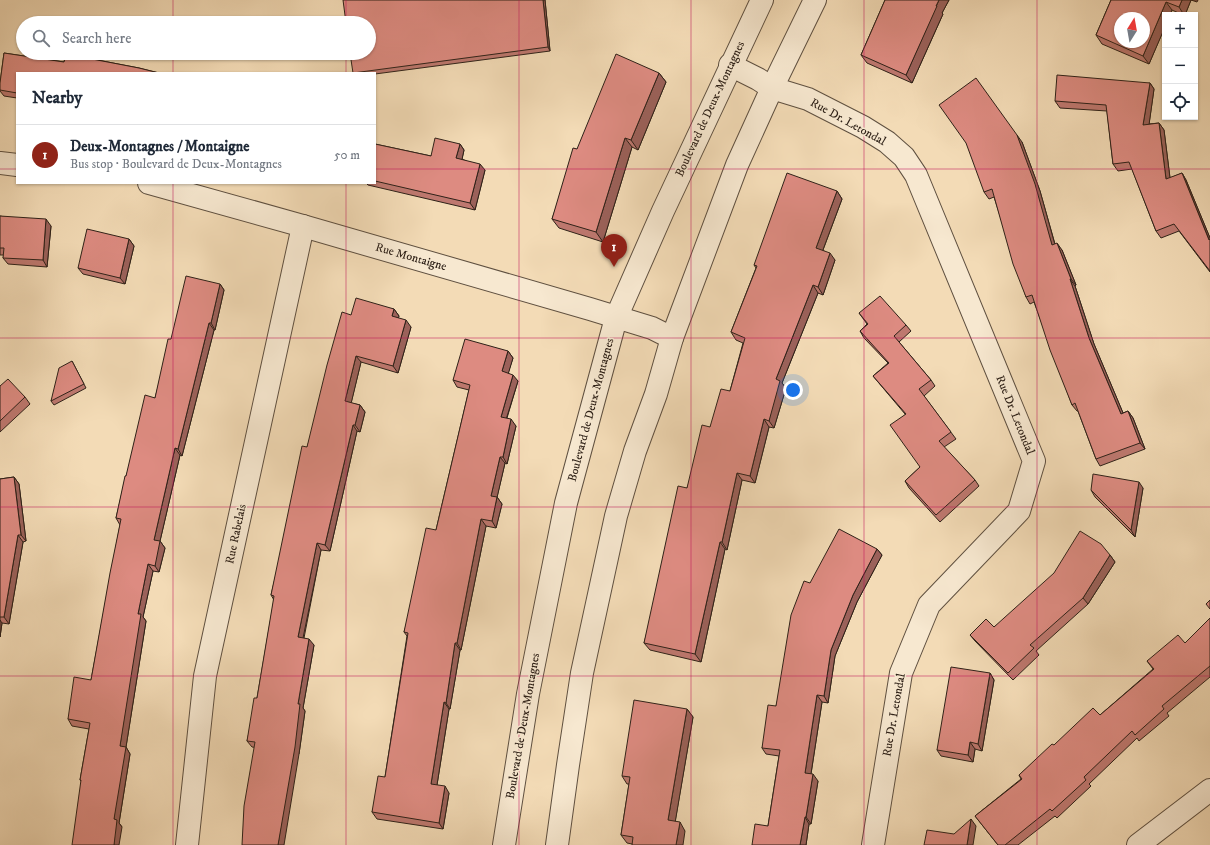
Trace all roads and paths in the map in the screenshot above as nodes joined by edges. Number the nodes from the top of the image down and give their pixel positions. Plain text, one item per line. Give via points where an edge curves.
1 (762, 0) edge
2 (815, 0) edge
3 (730, 64) junction
4 (772, 88) junction
5 (0, 163) edge
6 (16, 165) edge
7 (153, 184) edge
8 (303, 226) junction
9 (616, 318) junction
10 (672, 338) junction
11 (1210, 790) edge
12 (187, 845) edge
13 (504, 845) edge
14 (557, 845) edge
15 (873, 845) edge
16 (1138, 845) edge

1 - 3 street, Boulevard de Deux-Montagnes
2 - 4 street
3 - 4 street, Rue Dr. Letondal
3 - 9 street, Boulevard de Deux-Montagnes
4 - 10 street via 737,165
4 - 15 street, Rue Dr. Letondal via 808,99 863,127 887,142 904,157 916,175 1034,461 1019,511 929,605 923,619 901,672
5 - 6 street
7 - 8 street, Rue Montaigne
8 - 9 street, Rue Montaigne
8 - 12 street, Rue Rabelais via 205,676
9 - 10 street, Rue Montaigne via 652,328
9 - 13 street, Boulevard de Deux-Montagnes via 566,503 528,694
10 - 14 street via 616,516 582,673
11 - 16 street

